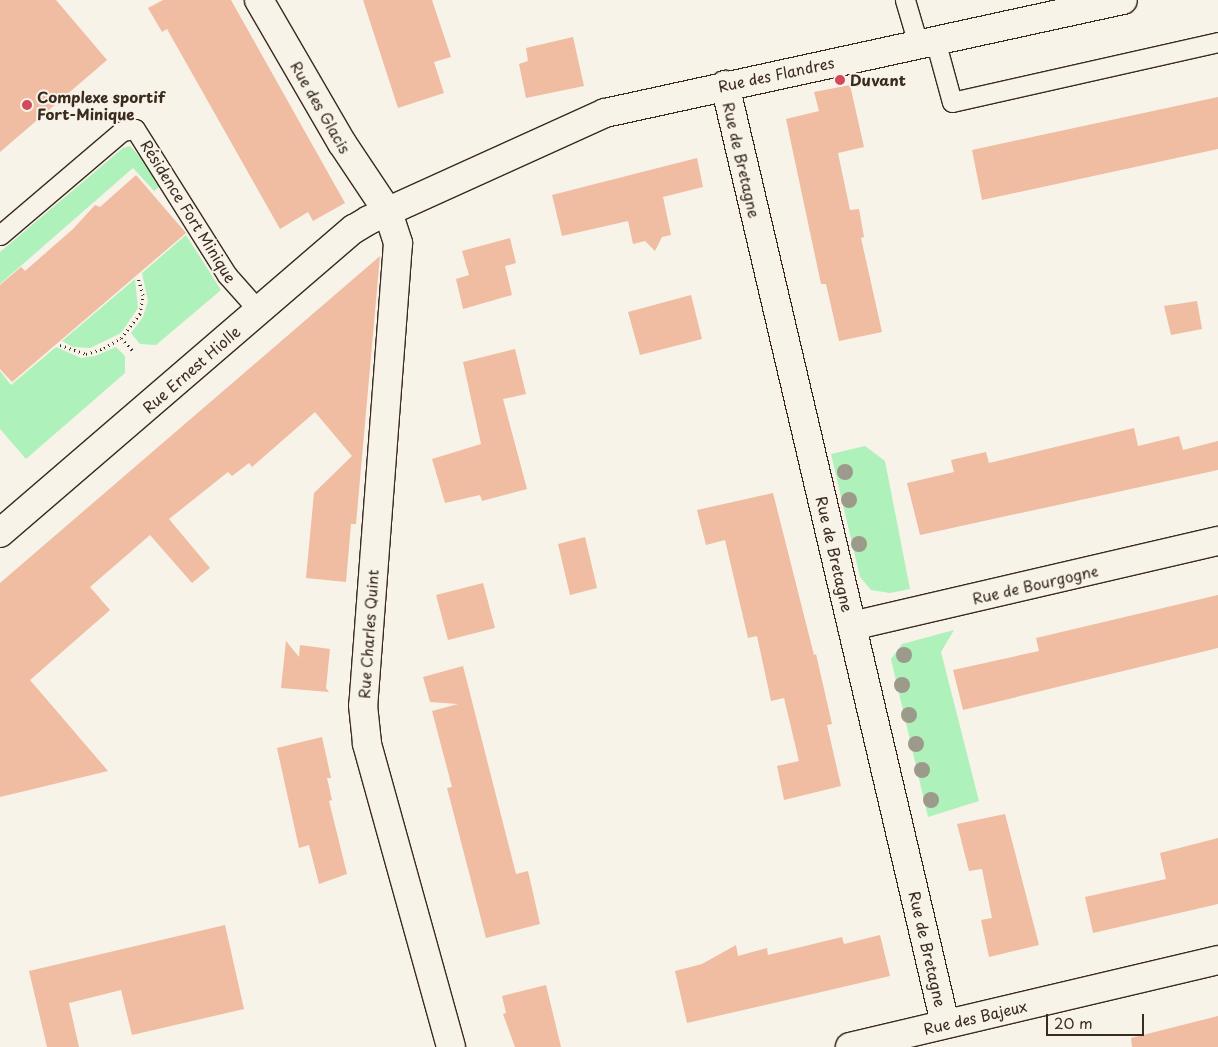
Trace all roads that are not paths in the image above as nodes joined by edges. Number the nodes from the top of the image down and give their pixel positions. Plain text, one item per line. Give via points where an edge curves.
1 (259, 0) edge
2 (905, 0) edge
3 (1123, 0) edge
4 (926, 42) junction
5 (1218, 42) edge
6 (725, 85) junction
7 (388, 212) junction
8 (0, 235) edge
9 (259, 310) junction
10 (0, 533) edge
11 (1218, 541) edge
12 (852, 626) junction
13 (1218, 960) edge
14 (945, 1024) junction
15 (451, 1047) edge
16 (850, 1047) edge

1 - 7 street, Rue des Glacis via 342,143
2 - 4 lane
3 - 4 street, Rue des Flandres
4 - 5 lane via 952,102
4 - 6 street, Rue des Flandres
6 - 7 street, Rue des Flandres via 590,118
6 - 12 street, Rue de Bretagne
7 - 9 street, Rue Ernest Hiolle via 354,229
7 - 15 street, Rue Charles Quint via 399,252 362,688 364,724
8 - 9 lane, Résidence Fort Minique via 122,131 135,129 227,275
9 - 10 street, Rue Ernest Hiolle
11 - 12 street, Rue de Bourgogne
12 - 14 street, Rue de Bretagne
13 - 14 street, Rue des Bajeux
14 - 16 street, Rue des Bajeux

